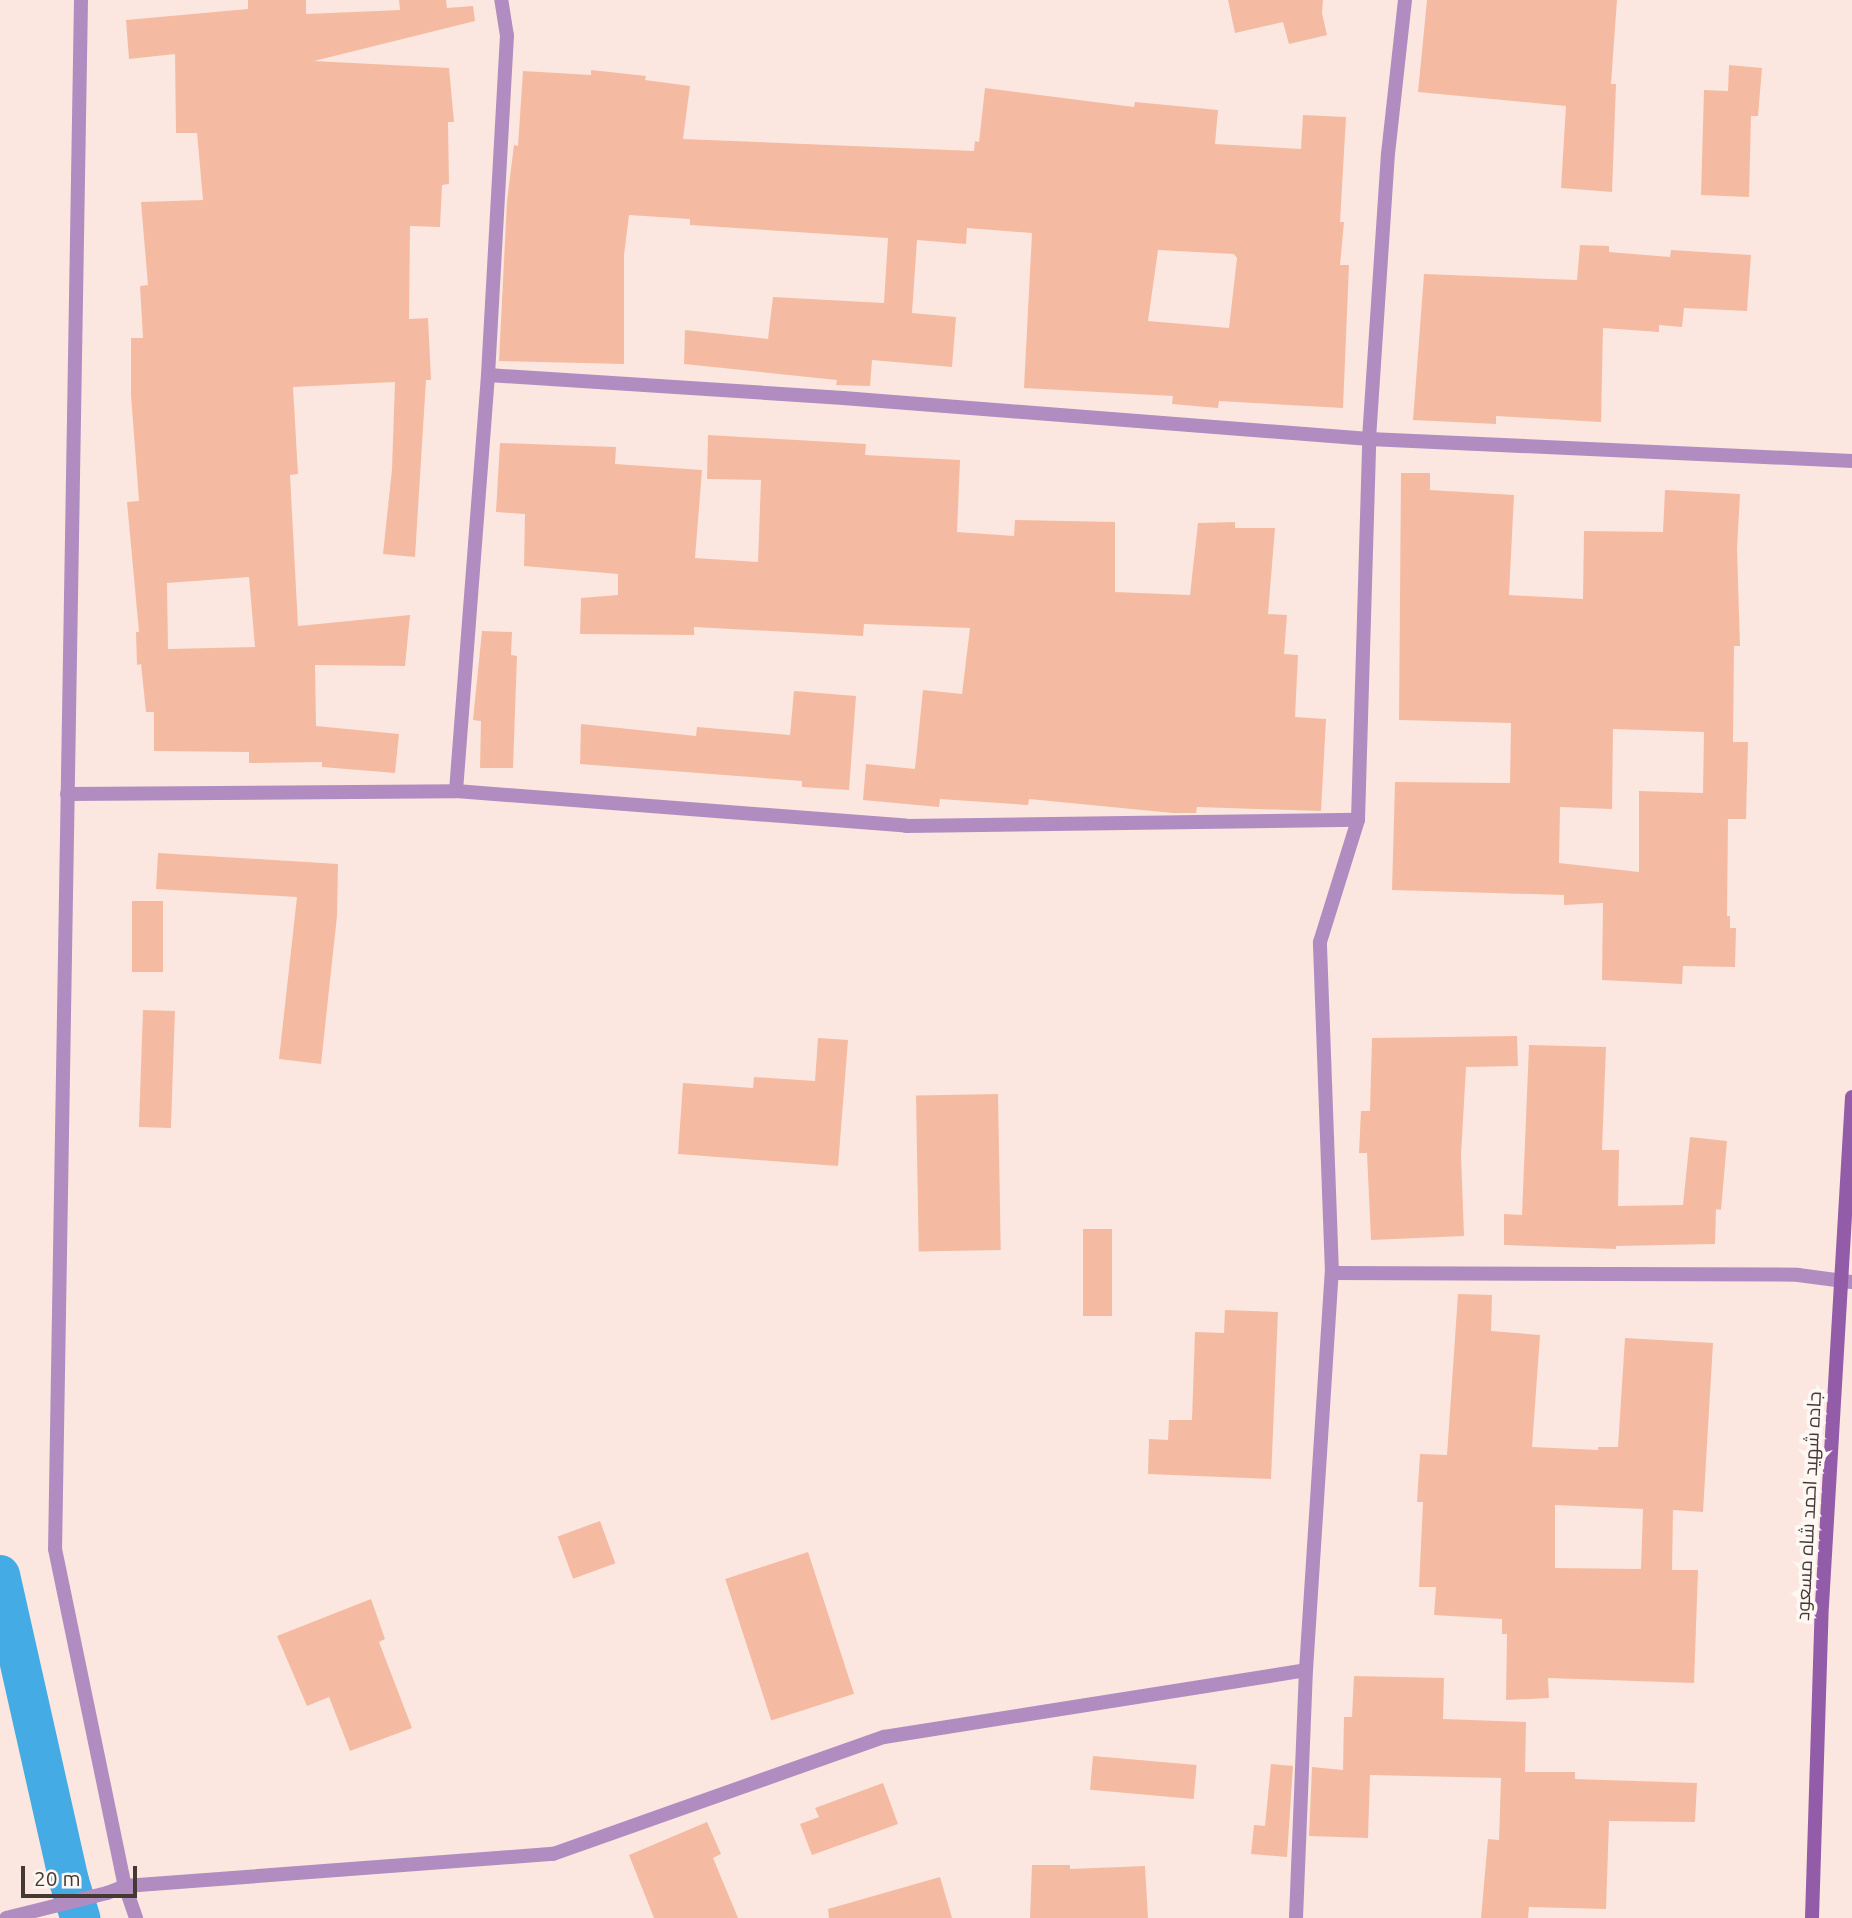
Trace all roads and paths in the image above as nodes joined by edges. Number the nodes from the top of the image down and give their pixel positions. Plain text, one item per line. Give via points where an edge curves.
1 (81, 0) edge
2 (501, 0) edge
3 (1405, 0) edge
4 (488, 375) junction
5 (1369, 439) junction
6 (1852, 461) edge
7 (456, 791) junction
8 (67, 794) junction
9 (1358, 820) junction
10 (1852, 1097) edge
11 (1332, 1273) junction
12 (1847, 1282) edge
13 (1306, 1670) junction
14 (125, 1886) junction
15 (0, 1912) edge
16 (1, 1918) edge
17 (6, 1918) edge
18 (136, 1918) edge
19 (1296, 1918) edge
20 (1812, 1918) edge

1 - 8 street
2 - 4 street via 507,36
3 - 5 street via 1388,154
4 - 5 street
4 - 7 street
5 - 6 street
5 - 9 street
7 - 8 street
7 - 9 street via 906,826
8 - 14 street via 55,1549
9 - 11 street via 1320,942
10 - 12 main road, جاده شهيد احمد شاه مسعود
11 - 12 street via 1798,1275
11 - 13 street
12 - 20 main road, جاده شهيد احمد شاه مسعود via 1822,1605
13 - 14 street via 884,1737 553,1854
13 - 19 street
14 - 17 street
14 - 18 street
15 - 16 street

